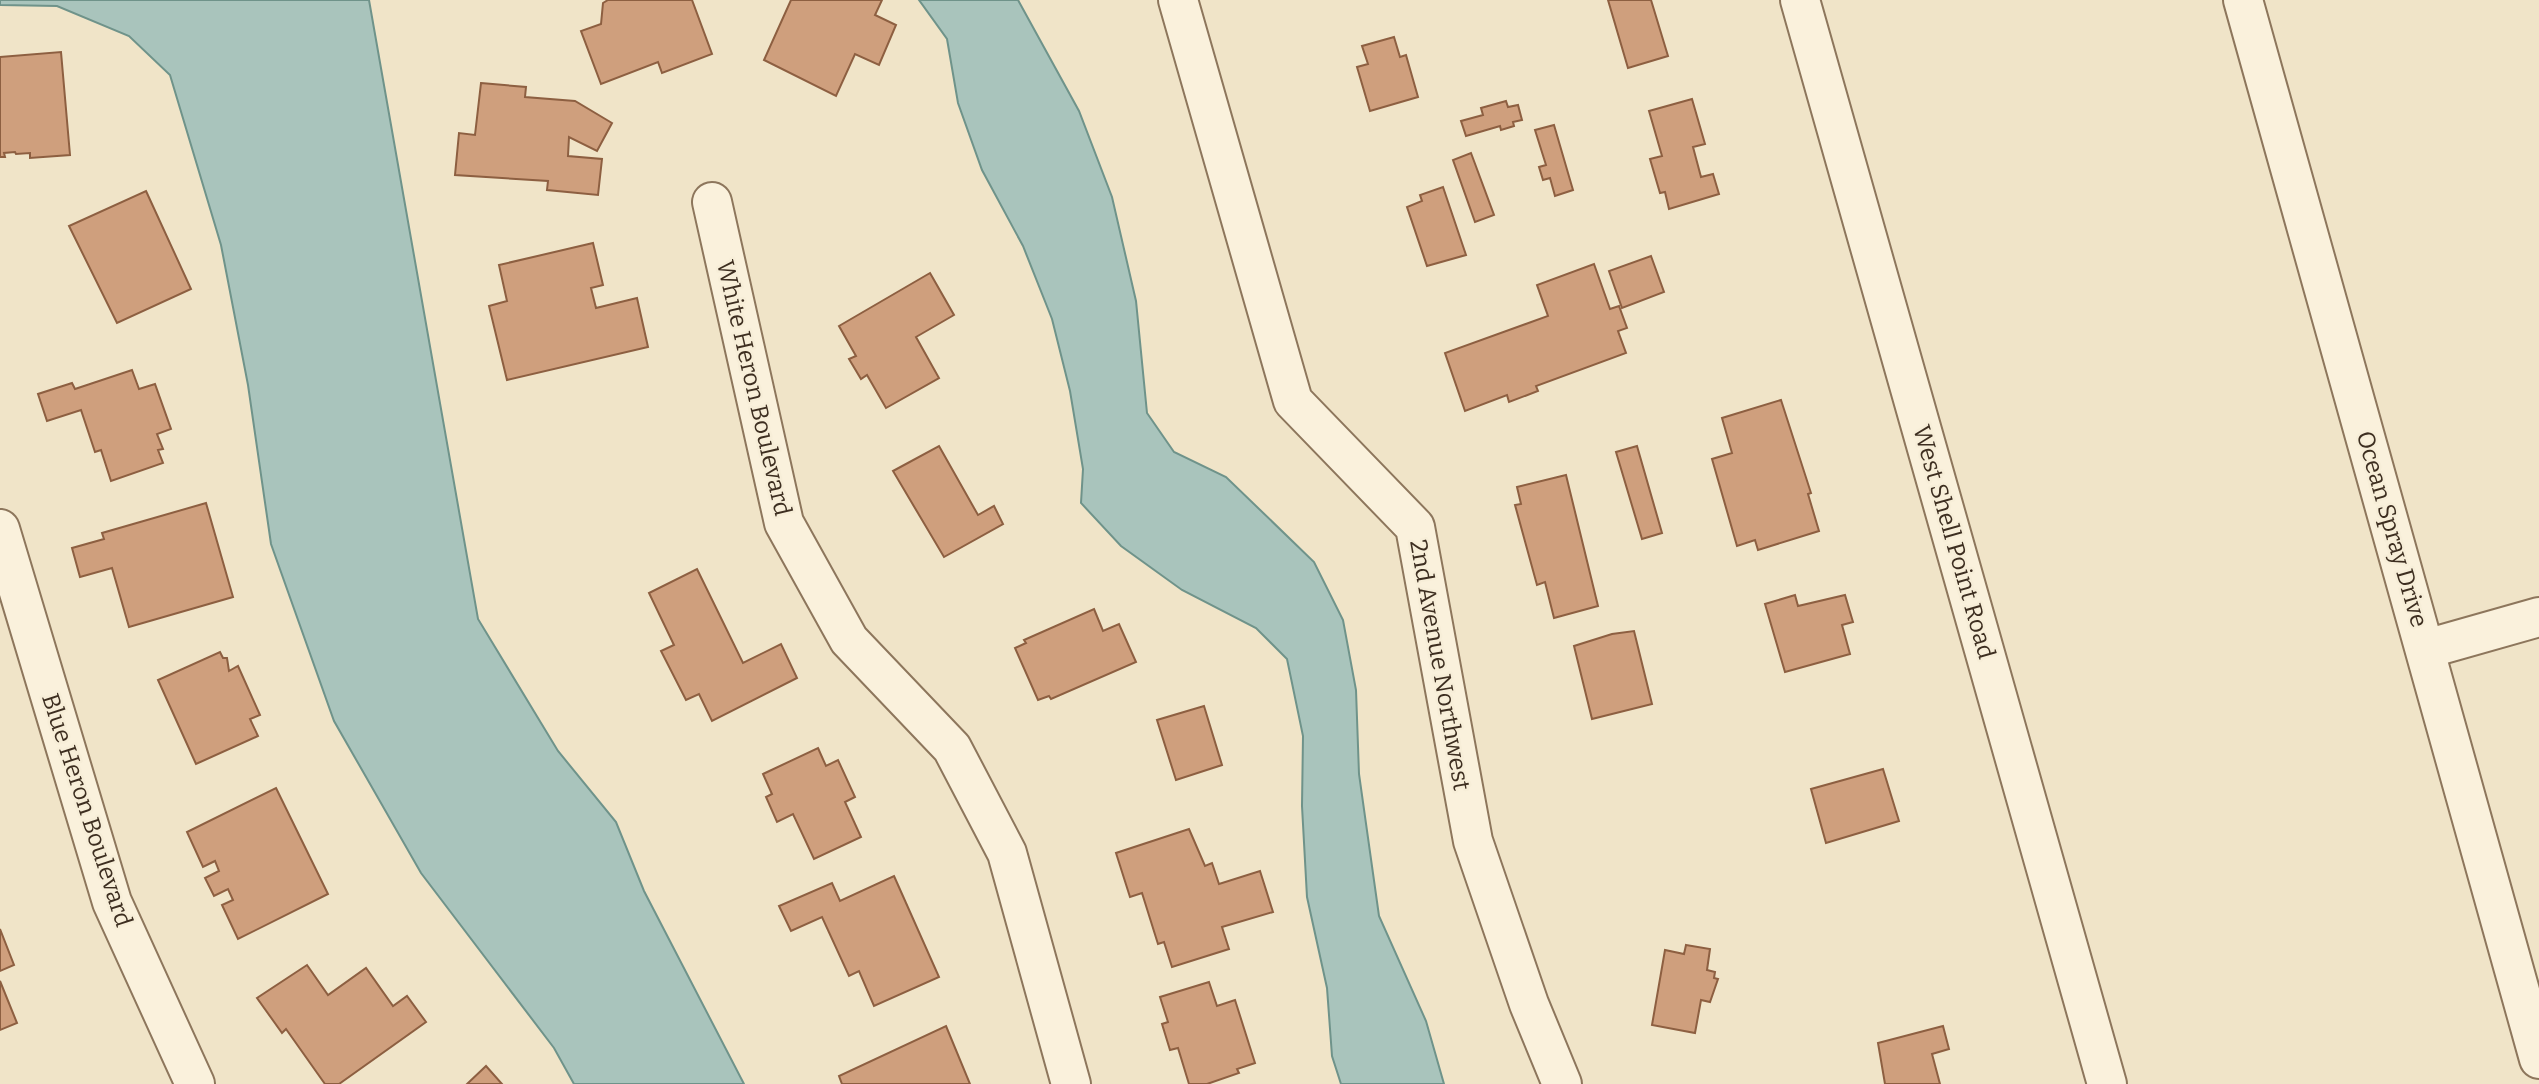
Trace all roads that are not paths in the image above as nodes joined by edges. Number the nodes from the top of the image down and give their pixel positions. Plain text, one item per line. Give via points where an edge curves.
1 (1178, 0) edge
2 (1801, 0) edge
3 (2243, 0) edge
4 (712, 202) dead end
5 (0, 529) edge
6 (2539, 617) edge
7 (2426, 649) junction
8 (2539, 1059) edge
9 (195, 1084) edge
10 (1071, 1084) edge
11 (1562, 1084) edge
12 (2107, 1084) edge

1 - 11 street, 2nd Avenue Northwest via 1293,401 1415,527 1473,841
2 - 12 street, West Shell Point Road
3 - 7 street, Ocean Spray Drive
4 - 10 street, White Heron Boulevard via 784,523 849,640 952,748 1007,853
5 - 9 street, Blue Heron Boulevard via 112,902
6 - 7 street
7 - 8 street, Ocean Spray Drive

